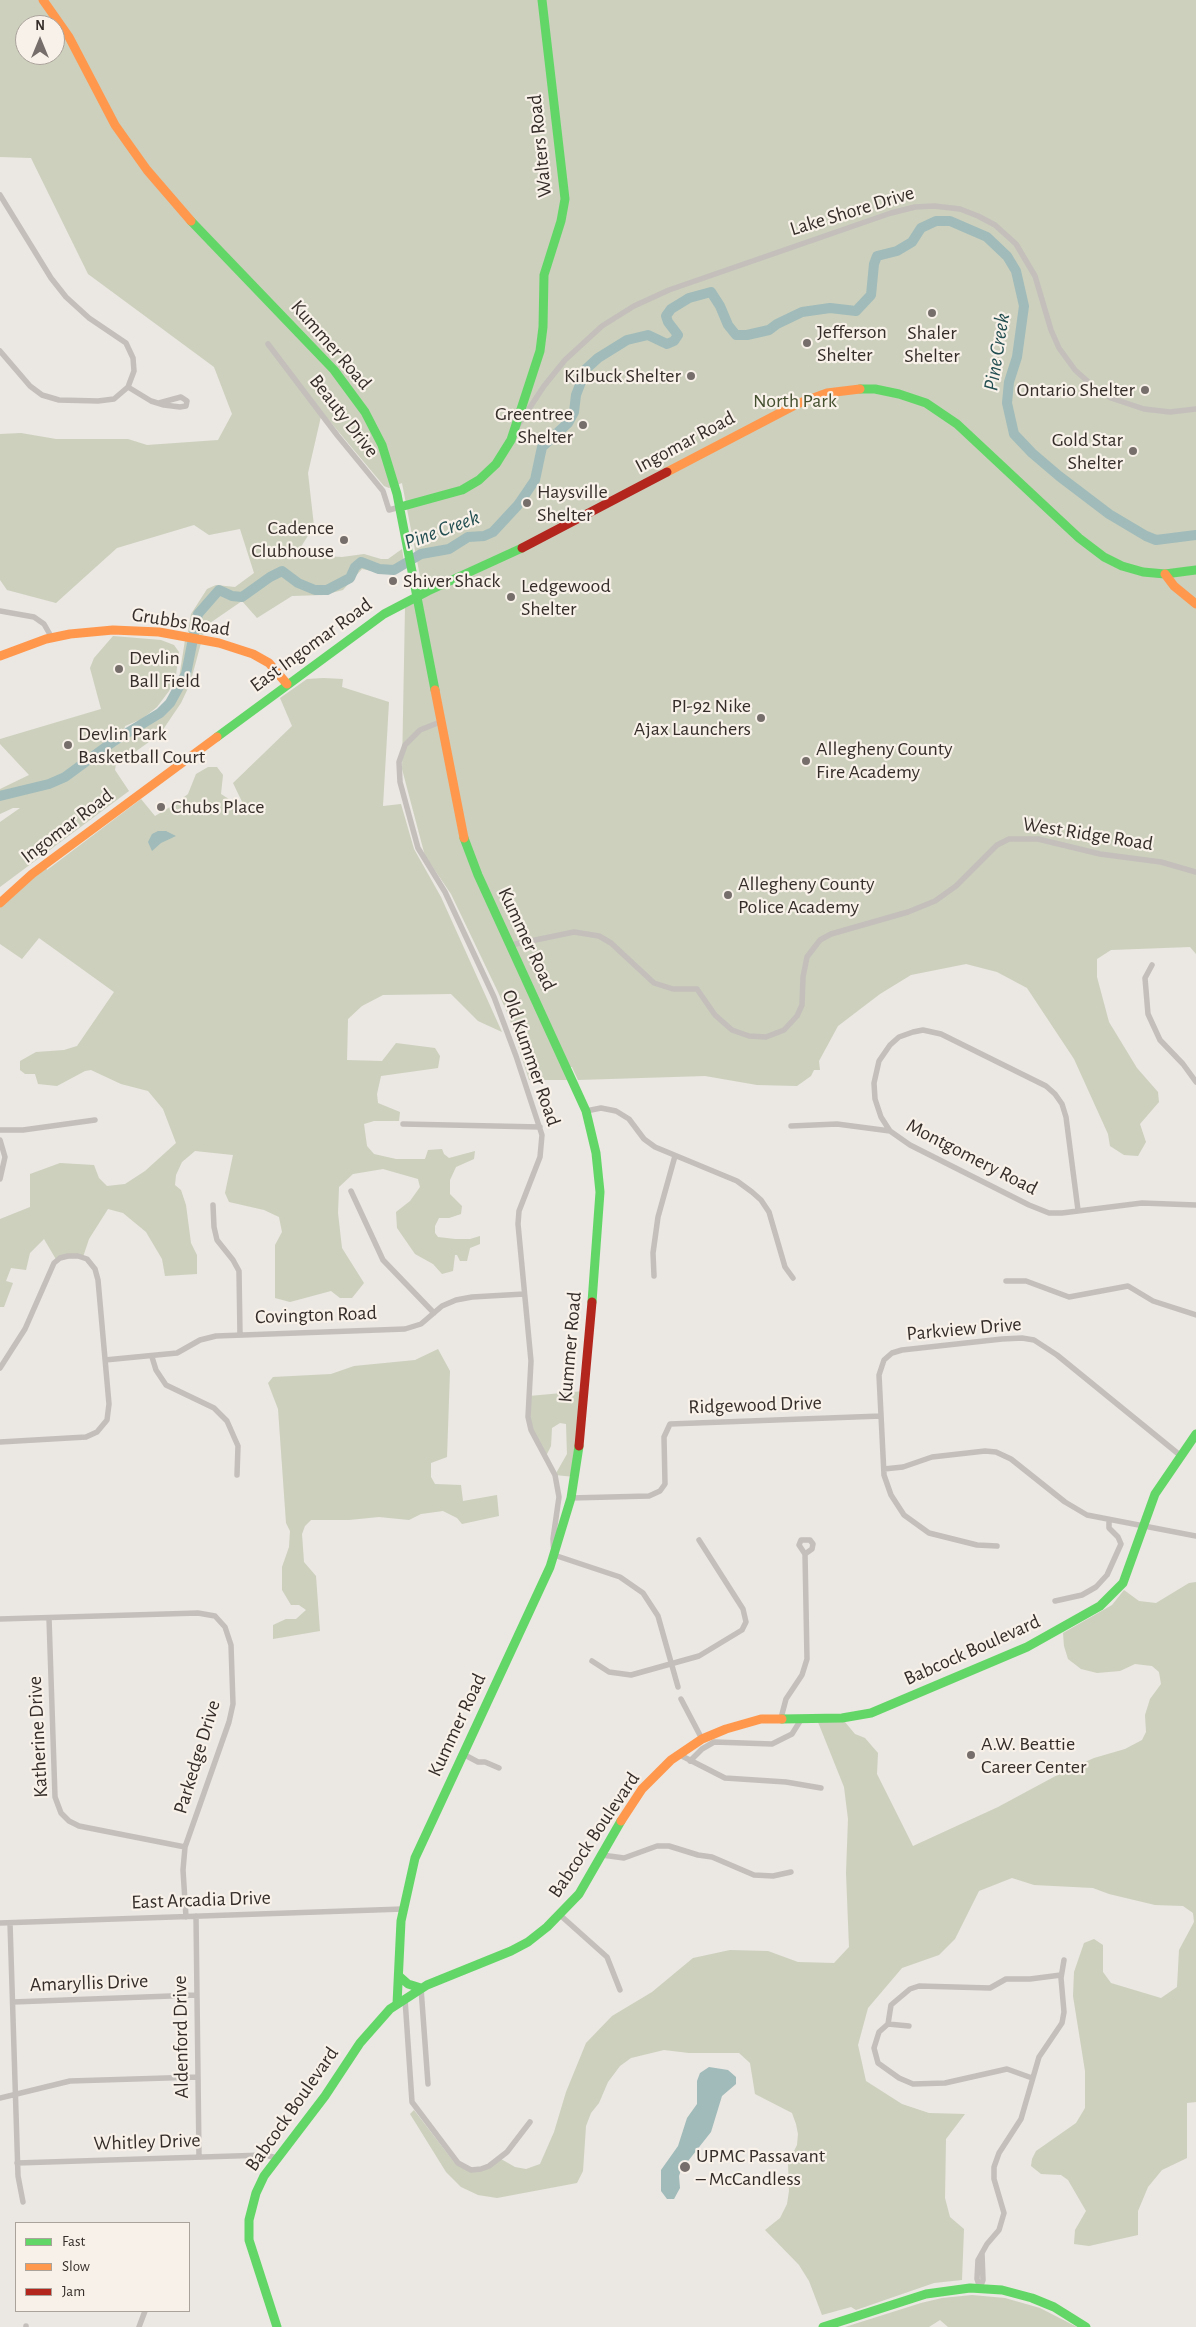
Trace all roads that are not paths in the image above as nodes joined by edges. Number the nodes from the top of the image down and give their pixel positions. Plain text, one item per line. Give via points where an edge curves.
1 (43, 0) edge
2 (542, 0) edge
3 (0, 195) edge
4 (268, 344) dead end
5 (0, 351) edge
6 (530, 378) junction
7 (544, 386) junction
8 (128, 387) junction
9 (159, 403) dead end
10 (1196, 409) edge
11 (515, 430) junction
12 (400, 507) junction
13 (1196, 570) edge
14 (1165, 574) junction
15 (417, 596) junction
16 (1196, 604) edge
17 (0, 611) edge
18 (52, 638) junction
19 (0, 656) edge
20 (287, 684) junction
21 (440, 722) junction
22 (229, 727) joint
23 (1196, 872) edge
24 (0, 902) edge
25 (511, 945) junction
26 (1152, 965) dead end
27 (1196, 1082) edge
28 (586, 1111) junction
29 (95, 1120) dead end
30 (403, 1124) dead end
31 (791, 1126) dead end
32 (540, 1127) junction
33 (0, 1130) edge
34 (890, 1131) junction
35 (0, 1140) edge
36 (675, 1156) junction
37 (0, 1179) edge
38 (351, 1191) dead end
39 (213, 1205) dead end
40 (1196, 1205) edge
41 (1078, 1210) junction
42 (654, 1276) dead end
43 (793, 1278) dead end
44 (1006, 1281) dead end
45 (524, 1294) junction
46 (434, 1313) junction
47 (1196, 1315) edge
48 (240, 1334) junction
49 (152, 1356) junction
50 (106, 1360) junction
51 (0, 1368) edge
52 (881, 1416) junction
53 (1196, 1434) edge
54 (0, 1442) edge
55 (1181, 1456) junction
56 (884, 1469) junction
57 (237, 1476) dead end
58 (571, 1498) junction
59 (1109, 1520) junction
60 (1143, 1526) junction
61 (1196, 1536) edge
62 (699, 1540) dead end
63 (998, 1546) dead end
64 (554, 1554) junction
65 (805, 1554) dead end
66 (1056, 1600) dead end
67 (50, 1618) junction
68 (0, 1619) edge
69 (592, 1661) dead end
70 (672, 1665) junction
71 (678, 1687) dead end
72 (681, 1699) dead end
73 (782, 1718) junction
74 (802, 1718) junction
75 (702, 1740) junction
76 (463, 1754) junction
77 (678, 1754) junction
78 (690, 1761) junction
79 (499, 1768) dead end
80 (821, 1788) dead end
81 (185, 1847) junction
82 (602, 1855) junction
83 (791, 1872) dead end
84 (403, 1909) junction
85 (196, 1916) junction
86 (560, 1916) junction
87 (186, 1917) junction
88 (0, 1923) edge
89 (10, 1923) junction
90 (1064, 1960) dead end
91 (1061, 1975) junction
92 (399, 1976) junction
93 (421, 1988) junction
94 (620, 1990) dead end
95 (197, 1995) junction
96 (401, 2001) junction
97 (13, 2002) junction
98 (888, 2024) junction
99 (909, 2026) dead end
100 (198, 2077) junction
101 (1032, 2078) junction
102 (428, 2084) dead end
103 (15, 2095) junction
104 (0, 2098) edge
105 (530, 2122) dead end
106 (199, 2156) junction
107 (277, 2158) junction
108 (17, 2163) junction
109 (23, 2202) dead end
110 (980, 2288) junction
111 (145, 2312) edge
112 (139, 2327) edge
113 (277, 2327) edge
114 (823, 2327) edge
115 (1086, 2327) edge

1 - 12 street, Kummer Road via 69,37 115,124 147,170 349,388 382,445
2 - 6 street, Walters Road via 565,199 545,269 542,336
3 - 8 street via 66,297 128,346 134,366
4 - 12 street, Beauty Drive via 336,435 383,491 389,510
5 - 8 street via 30,386 53,399 106,401 117,397
6 - 7 street
6 - 11 street, Walters Road
7 - 10 street, Lake Shore Drive via 588,338 643,301 891,213 934,206 960,209 978,216 995,225 1016,244 1035,276 1059,348 1075,370 1094,387 1111,398 1144,409 1170,412
7 - 11 street, Lake Shore Drive
8 - 9 street
11 - 12 street, Lake Shore Drive via 496,464 472,485 450,495
12 - 15 street, Kummer Road
13 - 14 street
14 - 15 street, Ingomar Road via 1132,569 1095,551 965,431 931,405 888,390 857,388 827,392 797,404 508,555
14 - 16 street
15 - 20 street, East Ingomar Road via 373,621
15 - 21 street, Kummer Road
17 - 18 street via 34,617 44,624
18 - 19 street, Grubbs Road
18 - 20 street, Grubbs Road via 114,630 187,636 257,655 269,663
20 - 22 street, East Ingomar Road
21 - 25 street, Kummer Road via 462,832
21 - 32 street, Old Kummer Road via 420,730 404,745 399,762 400,782 418,848 445,892 490,990
22 - 24 street, Ingomar Road via 50,860
23 - 25 street, West Ridge Road via 1161,862 1100,854 1038,839 1009,839 997,845 956,886 935,901 820,940 807,957 802,1005 797,1016 784,1030 766,1037 732,1030 714,1015 697,989 673,989 654,983 599,936 574,932
25 - 28 street, Kummer Road
26 - 27 street via 1145,978 1148,1014 1160,1040
28 - 36 street via 601,1108 616,1111 629,1118 647,1142
28 - 58 street, Kummer Road via 598,1160 600,1200 580,1441
29 - 33 street
30 - 32 street
31 - 34 street via 838,1124
32 - 45 street, Old Kummer Road via 543,1143 540,1157 518,1218
34 - 41 street, Montgomery Road via 910,1145 1043,1211
34 - 41 street, Montgomery Road via 878,1110 874,1090 882,1055 894,1040 913,1032 931,1031 949,1037 1046,1086 1059,1099 1068,1126
35 - 37 street via 6,1157
36 - 42 street via 658,1216
36 - 43 street via 737,1181 762,1200 772,1217 787,1272
38 - 46 street via 383,1260
39 - 48 street via 217,1240 239,1272
40 - 41 street, Montgomery Road via 1157,1203
44 - 47 street via 1026,1281 1069,1297 1128,1286 1153,1302
45 - 46 street, Covington Road via 460,1298 446,1303
45 - 64 street, Old Kummer Road via 531,1362 529,1423 552,1468 559,1497
46 - 48 street, Covington Road via 421,1324 405,1329
48 - 49 street, Covington Road via 210,1337 177,1353
49 - 50 street, Covington Road
49 - 57 street via 166,1385 214,1408 227,1420 238,1446
50 - 51 street via 97,1274 87,1259 68,1256 60,1258 52,1267 25,1328
50 - 54 street via 108,1412 105,1424 97,1432 81,1437
52 - 55 street, Parkview Drive via 880,1370 892,1353 1022,1338 1039,1343 1057,1355
52 - 56 street, Parkview Drive
52 - 58 street, Ridgewood Drive via 673,1424 667,1427 664,1437 665,1479 660,1492 649,1496
53 - 55 street, Babcock Boulevard
55 - 60 street, Babcock Boulevard via 1155,1494
56 - 59 street via 903,1467 932,1457 996,1452 1011,1459 1077,1510
56 - 63 street, Parkview Drive via 885,1481 894,1501 904,1515 922,1530 946,1539
58 - 64 street, Kummer Road
59 - 60 street
59 - 66 street via 1109,1528 1120,1544 1107,1575 1082,1595
60 - 61 street
60 - 74 street, Babcock Boulevard via 1123,1583 1109,1600 1092,1611 1027,1647 878,1710 848,1717
62 - 70 street via 740,1604 746,1622 737,1634 699,1656
64 - 70 street via 620,1577 638,1588 655,1609
64 - 76 street, Kummer Road
65 - 73 street via 807,1659 802,1675 786,1699
67 - 68 street, Parkedge Drive
67 - 81 street, Katherine Drive via 55,1797 61,1813 79,1826
67 - 81 street, Parkedge Drive via 203,1613 218,1618 228,1632 233,1690 231,1714
69 - 70 street via 602,1669 623,1676
70 - 71 street
72 - 75 street
73 - 74 street, Babcock Boulevard
73 - 75 street, Babcock Boulevard via 744,1723
74 - 78 street via 792,1734 772,1744 714,1742
75 - 77 street, Babcock Boulevard
76 - 79 street
76 - 84 street, Kummer Road via 415,1858
77 - 78 street
77 - 82 street, Babcock Boulevard via 634,1799
78 - 80 street via 725,1778
81 - 87 street, Parkedge Drive
82 - 83 street via 624,1858 657,1846 669,1846 712,1857 754,1875 773,1876
82 - 86 street, Babcock Boulevard via 579,1894
84 - 85 street, East Arcadia Drive
84 - 92 street, Kummer Road
85 - 87 street, East Arcadia Drive
85 - 95 street, Aldenford Drive
86 - 93 street, Babcock Boulevard via 520,1946
86 - 94 street via 607,1957
87 - 89 street, East Arcadia Drive
88 - 89 street, East Arcadia Drive
89 - 97 street
90 - 91 street
91 - 98 street via 1006,1979 990,1988 919,1986 890,2005
91 - 101 street via 1063,2018 1040,2057
92 - 93 street via 408,1984
92 - 96 street, Kummer Road
93 - 96 street, Babcock Boulevard
93 - 102 street
95 - 97 street, Amaryllis Drive
95 - 100 street, Aldenford Drive
96 - 105 street via 412,2102 458,2163 471,2170 489,2166 507,2152
96 - 107 street, Babcock Boulevard via 366,2036
97 - 103 street
98 - 99 street
98 - 101 street via 879,2032 874,2048 878,2063 914,2084 945,2083 1007,2069
100 - 103 street via 70,2081
100 - 106 street, Aldenford Drive
101 - 110 street via 1021,2119 996,2160 994,2179 1004,2213 998,2230 982,2253 983,2280
103 - 104 street
103 - 108 street
106 - 107 street, Whitley Drive via 264,2155
106 - 108 street, Whitley Drive
107 - 113 street, Babcock Boulevard via 256,2192 249,2230 253,2257
108 - 109 street
110 - 114 street via 926,2294
110 - 115 street via 1012,2292 1042,2301
111 - 112 street

